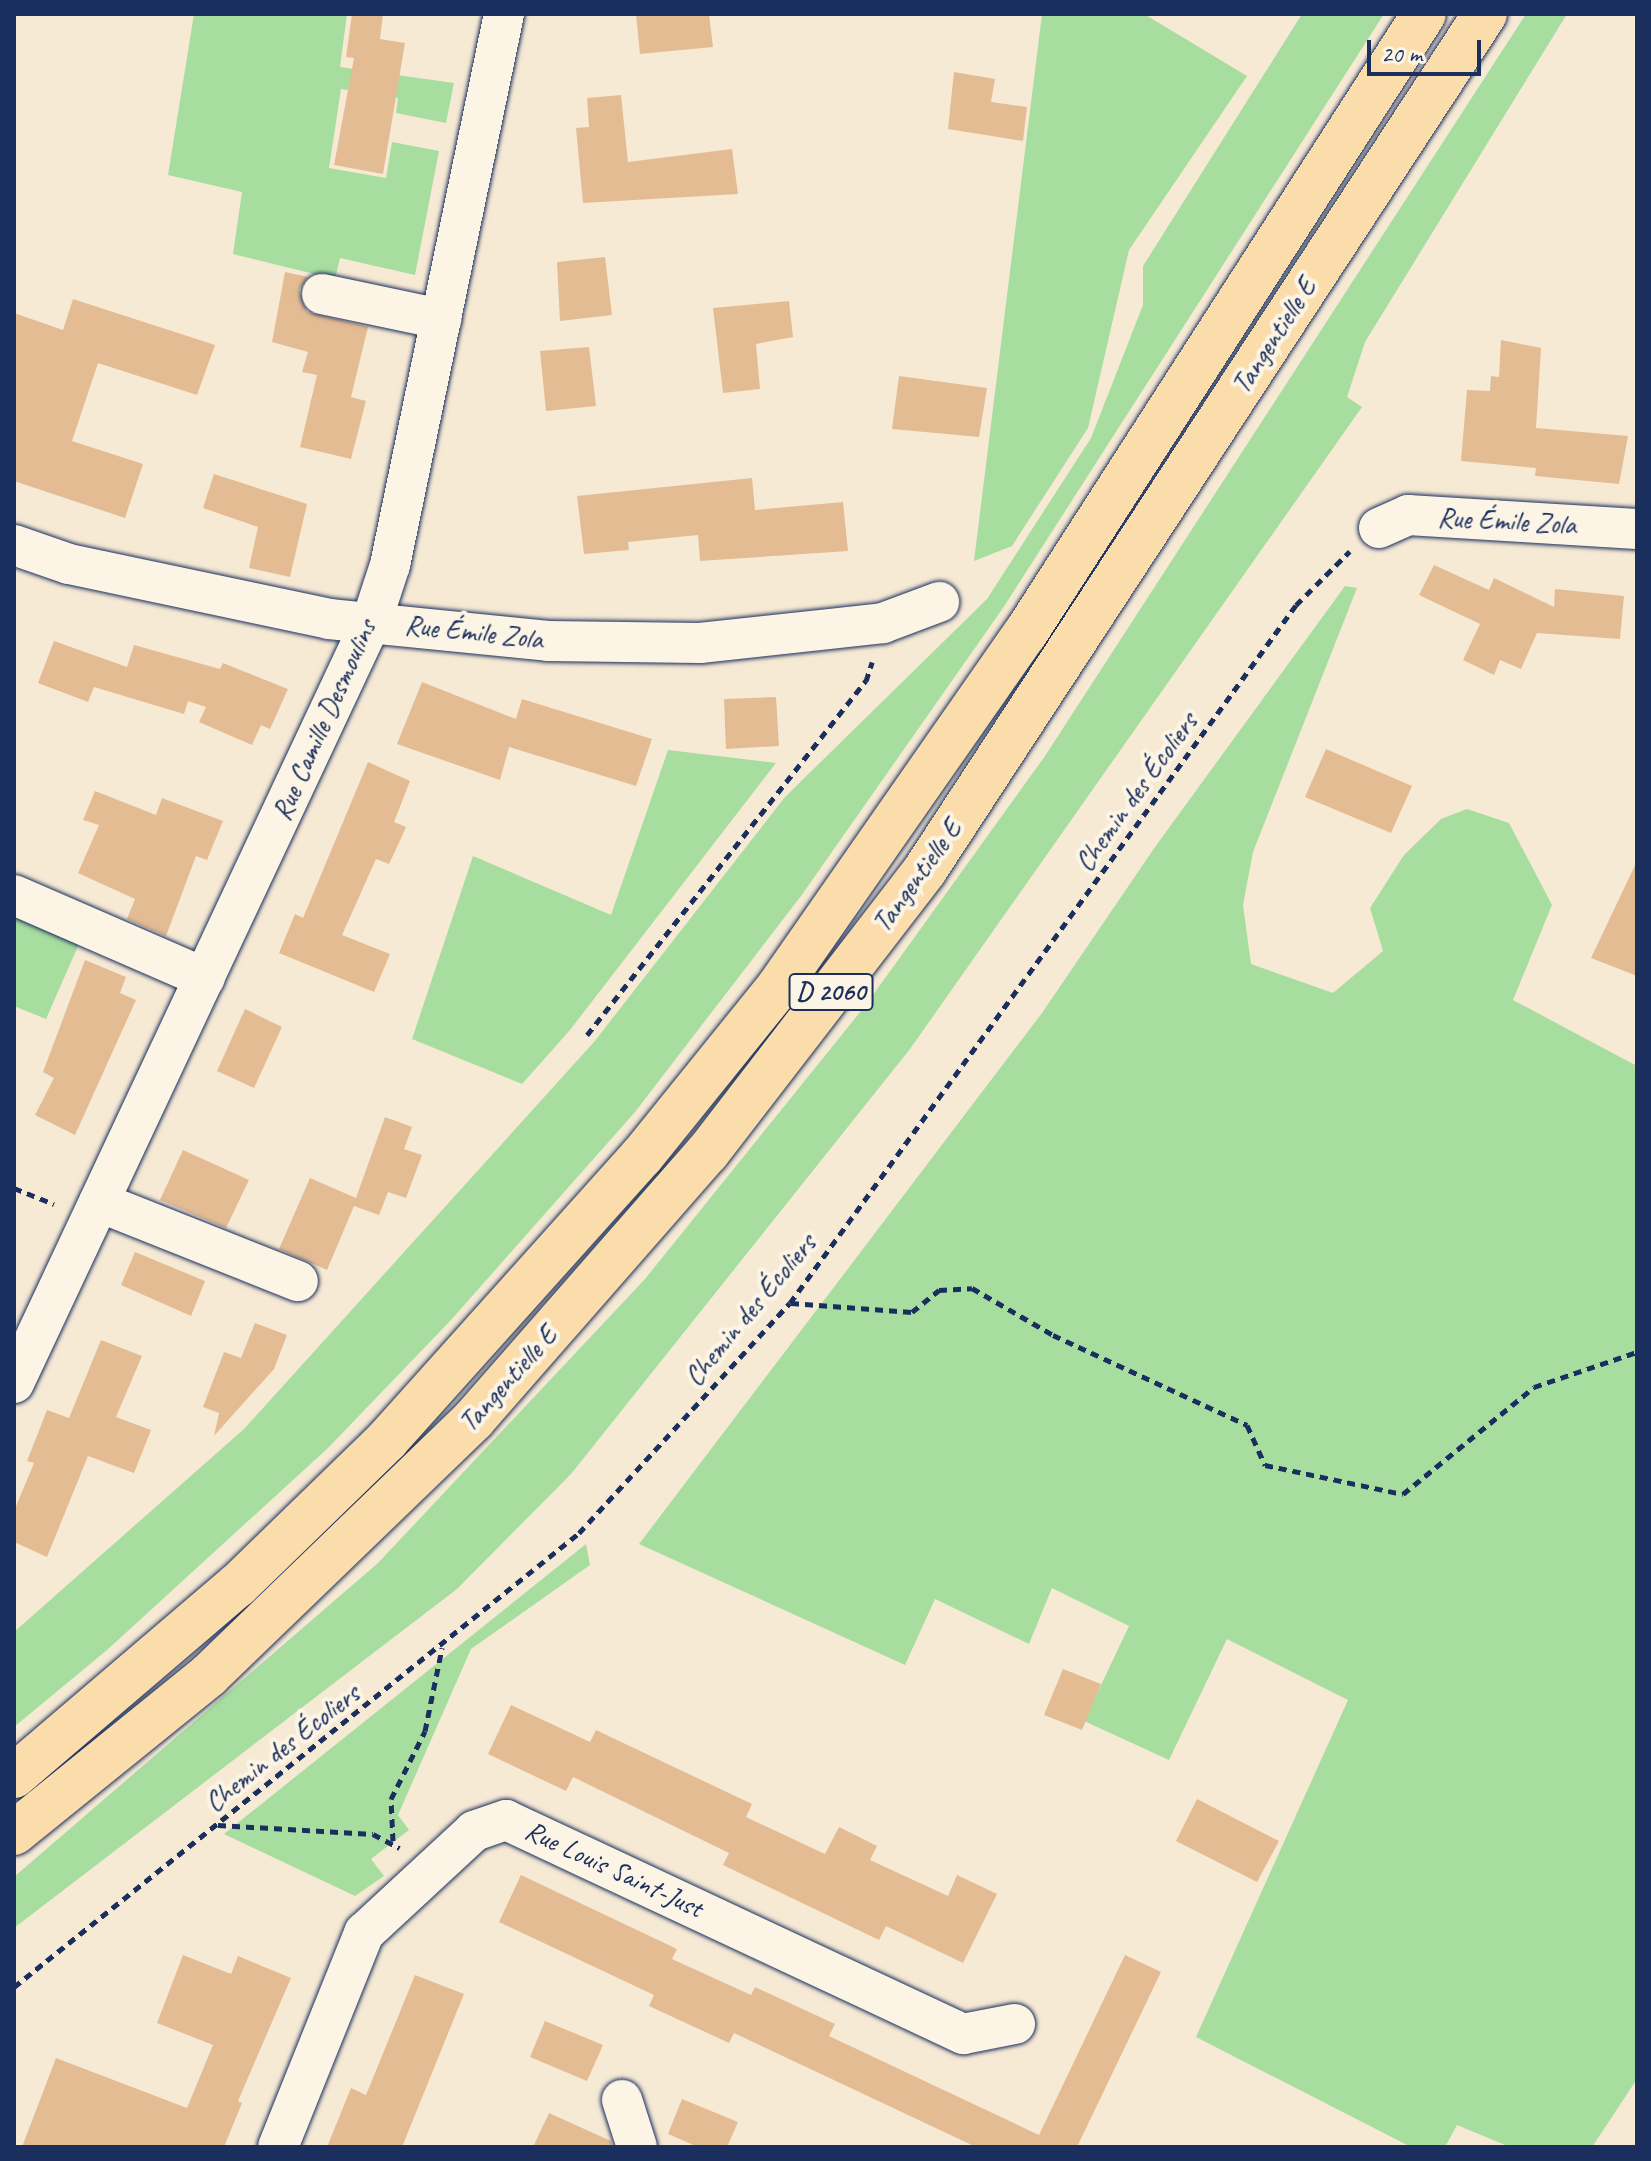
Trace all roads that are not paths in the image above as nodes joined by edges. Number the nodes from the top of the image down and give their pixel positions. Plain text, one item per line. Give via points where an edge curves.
1 (504, 14) edge
2 (1424, 14) edge
3 (1485, 14) edge
4 (322, 294) dead end
5 (441, 319) junction
6 (1379, 528) road end
7 (1637, 529) edge
8 (14, 545) edge
9 (939, 602) dead end
10 (372, 620) junction
11 (14, 895) edge
12 (205, 978) junction
13 (82, 1205) junction
14 (298, 1281) dead end
15 (14, 1383) edge
16 (14, 1776) edge
17 (14, 1833) edge
18 (1015, 2024) dead end
19 (622, 2100) dead end
20 (278, 2147) edge
21 (637, 2147) edge

1 - 5 street, Rue Camille Desmoulins
2 - 16 main road, Tangentielle E / D 2060 via 1016,646 879,849 760,1010 523,1293 387,1440 238,1585
3 - 17 main road, Tangentielle E / D 2060 via 925,870 708,1152 474,1419 209,1675
4 - 5 street
5 - 10 street, Rue Camille Desmoulins via 390,565
6 - 7 street, Rue Émile Zola via 1408,515
8 - 10 street, Rue Émile Zola via 69,564 313,616
9 - 10 street, Rue Émile Zola via 883,623 700,643 632,645
10 - 12 street, Rue Camille Desmoulins
11 - 12 street
12 - 13 street, Rue Camille Desmoulins
13 - 14 street
13 - 15 street, Rue Camille Desmoulins
18 - 20 street, Rue Louis Saint-Just via 963,2034 506,1820 474,1831 364,1933
19 - 21 street

